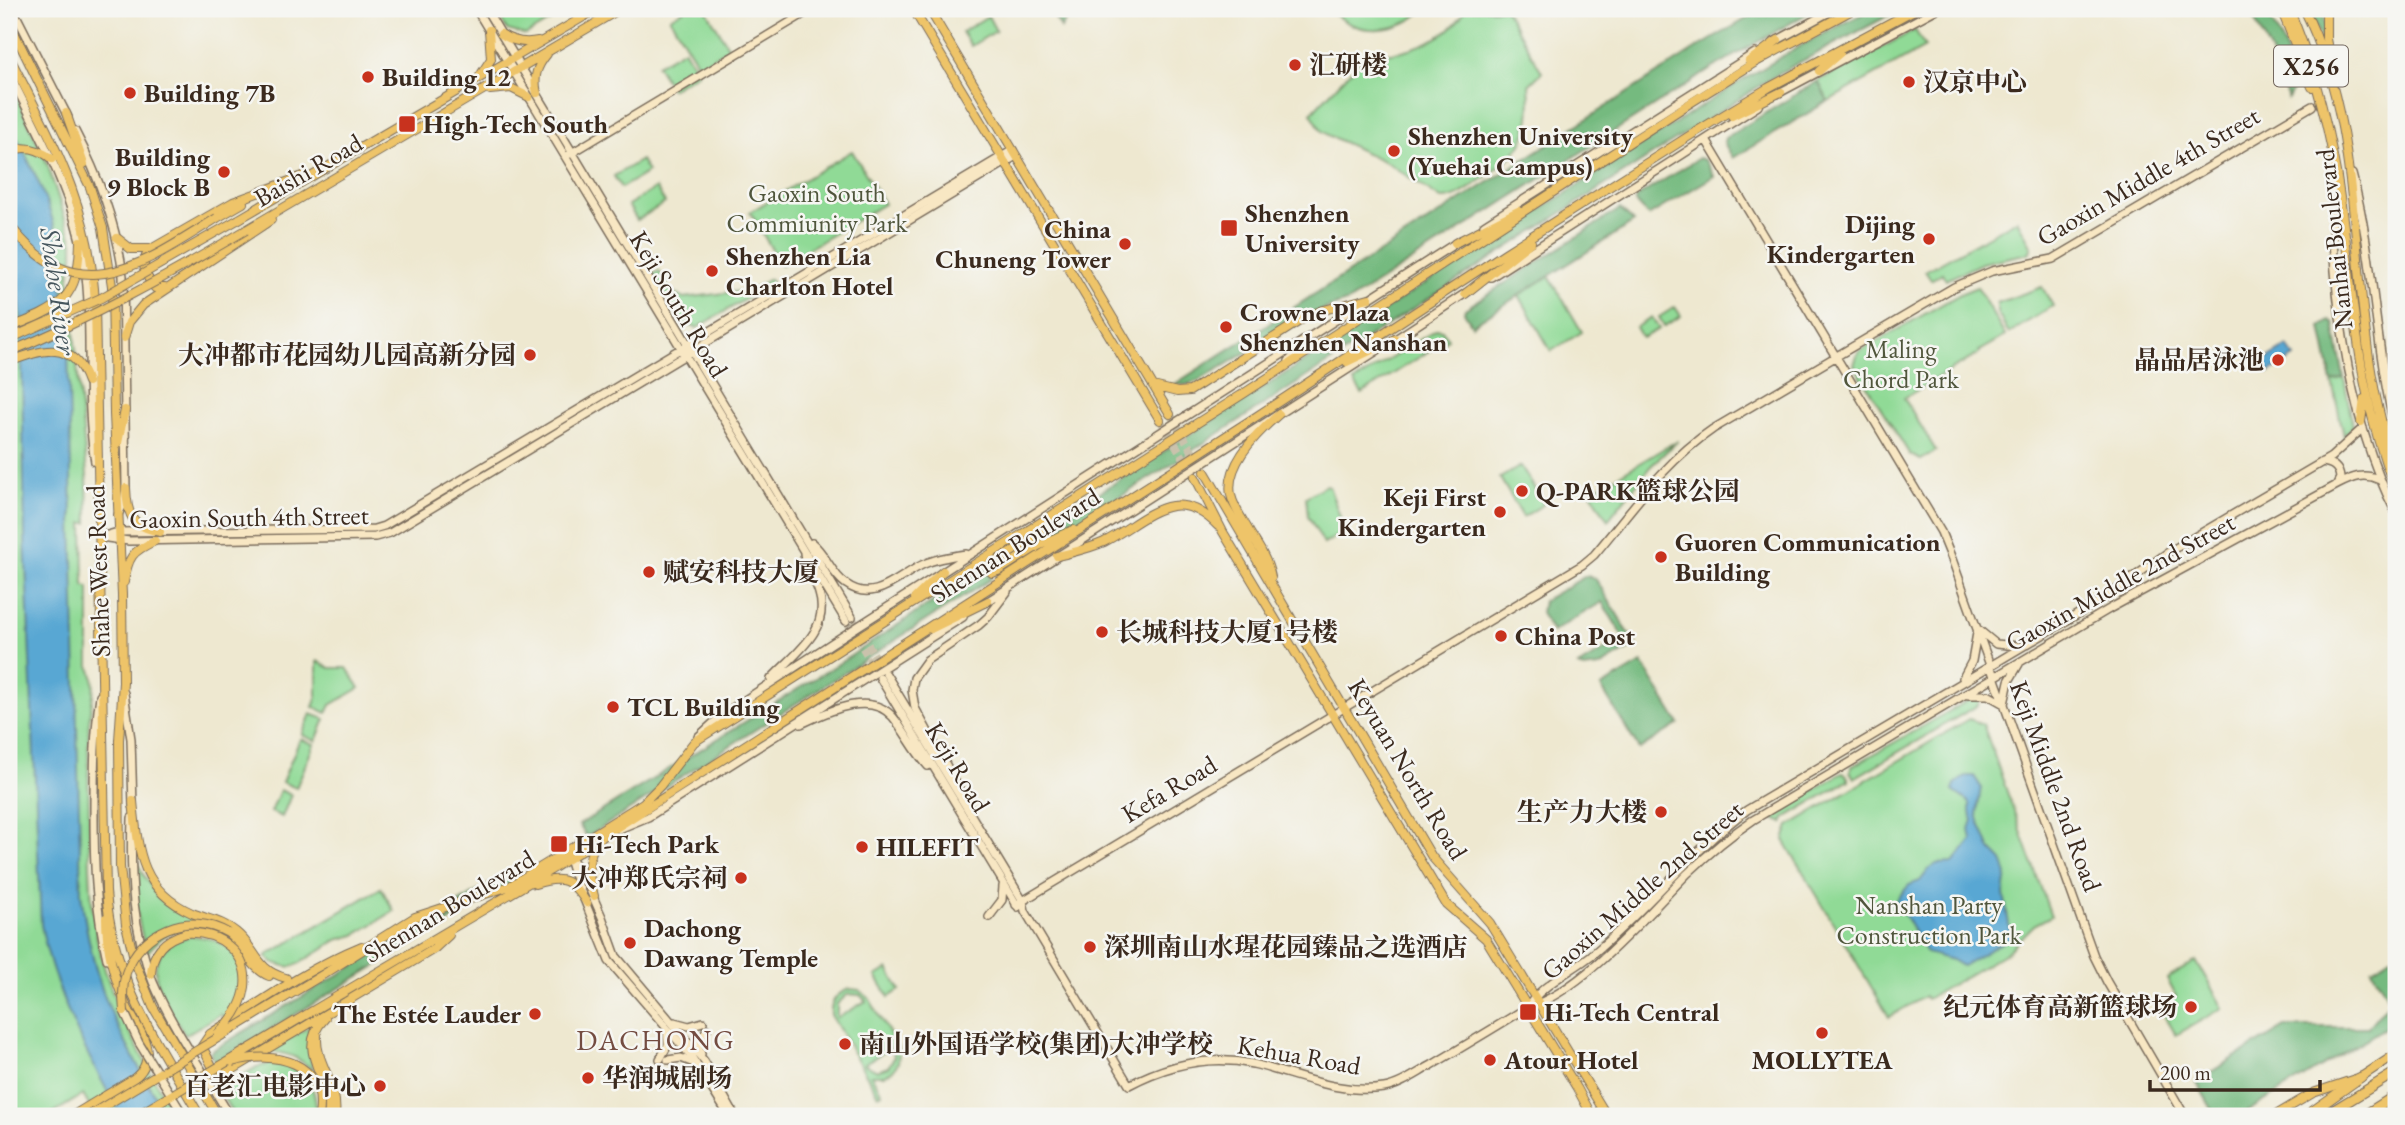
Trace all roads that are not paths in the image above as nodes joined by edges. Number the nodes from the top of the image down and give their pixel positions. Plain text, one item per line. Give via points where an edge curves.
1 (13, 9) edge
2 (476, 9) edge
3 (486, 9) edge
4 (597, 9) edge
5 (620, 9) edge
6 (812, 9) edge
7 (913, 9) edge
8 (929, 9) edge
9 (1835, 9) edge
10 (1854, 9) edge
11 (1916, 9) edge
12 (1937, 9) edge
13 (2281, 9) edge
14 (2289, 9) edge
15 (2304, 9) edge
16 (2325, 12) edge
17 (9, 22) edge
18 (489, 30) junction
19 (501, 34) junction
20 (545, 40) junction
21 (1778, 40) junction
22 (1853, 42) junction
23 (551, 50) junction
24 (9, 55) edge
25 (511, 59) junction
26 (517, 70) junction
27 (1819, 71) junction
28 (9, 73) edge
29 (477, 79) junction
30 (1781, 92) junction
31 (533, 95) junction
32 (474, 96) junction
33 (2339, 104) junction
34 (1687, 105) junction
35 (2312, 106) dead end
36 (66, 113) junction
37 (2326, 125) junction
38 (1694, 133) junction
39 (1706, 140) junction
40 (2346, 150) junction
41 (9, 151) edge
42 (1015, 153) junction
43 (570, 154) junction
44 (2332, 155) junction
45 (52, 159) junction
46 (1004, 160) junction
47 (323, 169) junction
48 (263, 191) junction
49 (1549, 195) junction
50 (94, 200) junction
51 (298, 200) junction
52 (1563, 217) junction
53 (9, 225) edge
54 (117, 238) junction
55 (80, 240) junction
56 (1455, 243) junction
57 (156, 247) junction
58 (171, 285) junction
59 (1465, 295) junction
60 (1369, 298) junction
61 (9, 328) edge
62 (1315, 333) junction
63 (9, 337) edge
64 (124, 338) junction
65 (1395, 340) junction
66 (684, 346) junction
67 (9, 352) edge
68 (689, 354) junction
69 (1836, 355) junction
70 (10, 361) edge
71 (1282, 370) junction
72 (1322, 373) junction
73 (88, 383) junction
74 (1153, 386) junction
75 (2365, 393) junction
76 (125, 410) junction
77 (1170, 414) tunnel mouth
78 (1279, 414) junction
79 (1160, 420) tunnel mouth
80 (2362, 425) junction
81 (2396, 432) edge
82 (115, 457) junction
83 (2322, 462) junction
84 (2396, 468) edge
85 (1205, 472) tunnel mouth
86 (1195, 477) tunnel mouth
87 (2380, 480) junction
88 (99, 485) junction
89 (2337, 485) junction
90 (126, 488) junction
91 (2396, 491) edge
92 (2396, 513) edge
93 (118, 515) junction
94 (1054, 515) junction
95 (1082, 528) junction
96 (160, 532) junction
97 (1223, 532) junction
98 (118, 536) junction
99 (100, 537) junction
100 (807, 539) junction
101 (155, 541) junction
102 (804, 552) junction
103 (970, 554) junction
104 (1057, 556) junction
105 (943, 571) junction
106 (1271, 583) junction
107 (1012, 586) junction
108 (122, 595) junction
109 (988, 601) junction
110 (903, 610) junction
111 (1977, 628) junction
112 (1306, 640) junction
113 (896, 646) junction
114 (2021, 646) junction
115 (1294, 647) junction
116 (2024, 660) junction
117 (1990, 664) junction
118 (1995, 677) junction
119 (102, 681) junction
120 (123, 682) junction
121 (1957, 684) junction
122 (763, 689) junction
123 (1965, 695) junction
124 (2004, 704) junction
125 (1344, 710) junction
126 (1333, 716) junction
127 (778, 734) junction
128 (694, 742) junction
129 (938, 776) junction
130 (133, 801) junction
131 (976, 823) junction
132 (603, 835) junction
133 (568, 854) junction
134 (1002, 882) junction
135 (519, 890) junction
136 (594, 896) junction
137 (587, 903) junction
138 (1019, 903) junction
139 (107, 904) junction
140 (989, 917) dead end
141 (458, 926) junction
142 (381, 938) junction
143 (410, 955) junction
144 (151, 974) junction
145 (303, 975) junction
146 (286, 978) junction
147 (369, 988) junction
148 (1535, 995) junction
149 (1541, 1004) junction
150 (1528, 1007) junction
151 (335, 1009) junction
152 (124, 1011) junction
153 (667, 1022) junction
154 (321, 1023) junction
155 (199, 1049) junction
156 (2396, 1054) edge
157 (701, 1064) junction
158 (210, 1071) junction
159 (2396, 1072) edge
160 (2361, 1077) junction
161 (1129, 1085) joint
162 (2396, 1095) edge
163 (72, 1116) edge
164 (88, 1116) edge
165 (136, 1116) edge
166 (157, 1116) edge
167 (185, 1116) edge
168 (200, 1116) edge
169 (218, 1116) edge
170 (230, 1116) edge
171 (319, 1116) edge
172 (328, 1116) edge
173 (335, 1116) edge
174 (729, 1116) edge
175 (736, 1116) edge
176 (1592, 1116) edge
177 (1607, 1116) edge
178 (2186, 1116) edge
179 (2274, 1116) edge
180 (2306, 1116) edge
181 (2324, 1116) edge
182 (2364, 1116) edge

1 - 36 main road
2 - 18 main road, Keji South Road
3 - 19 main road, Keji South Road
4 - 20 main road, Baishi Road
5 - 23 main road, Baishi Road
6 - 43 main road
7 - 46 main road
8 - 42 main road
9 - 21 main road
10 - 34 main road, Shennan Boulevard
11 - 22 main road, Shennan Boulevard
12 - 27 main road
13 - 37 main road
14 - 37 main road, Nanhai Boulevard / X256 via 2309,60
15 - 33 main road, Nanhai Boulevard / X256
16 - 33 main road
17 - 50 main road, Shahe West Road
18 - 25 main road, Keji South Road
18 - 29 main road via 491,59
19 - 20 main road via 522,43
19 - 25 main road, Keji South Road
20 - 25 main road, Baishi Road
21 - 34 main road
21 - 56 main road
22 - 27 main road
22 - 38 main road, Shennan Boulevard
23 - 26 main road, Baishi Road
23 - 31 main road via 537,69
24 - 88 main road, Shahe West Road via 63,164 85,229 95,303
25 - 26 main road, Keji South Road
25 - 29 main road, Baishi Road
26 - 31 main road, Keji South Road
26 - 32 main road, Baishi Road
27 - 30 main road
28 - 45 main road
29 - 47 main road, Baishi Road
30 - 38 main road
30 - 39 main road
31 - 32 main road via 505,87
31 - 43 main road, Keji South Road
32 - 51 main road, Baishi Road
33 - 40 main road, Nanhai Boulevard / X256
34 - 49 main road, Shennan Boulevard
35 - 69 main road, Gaoxin Middle 4th Street via 2053,258 1992,271 1954,287
36 - 50 main road
36 - 54 main road via 96,174
37 - 44 main road, Nanhai Boulevard / X256
38 - 52 main road, Shennan Boulevard
39 - 59 main road
39 - 69 main road, Keji Middle 2nd Road
40 - 81 main road via 2361,207 2380,352
40 - 84 main road, Nanhai Boulevard / X256 via 2372,379
41 - 45 main road via 40,151
42 - 46 main road, Gaoxin South 4th Street
42 - 74 main road
43 - 66 main road, Keji South Road
44 - 75 main road, Nanhai Boulevard / X256
44 - 80 main road via 2331,213 2340,307
45 - 55 main road
46 - 66 main road, Gaoxin South 4th Street
46 - 68 main road, Gaoxin South 4th Street
46 - 79 main road
47 - 48 main road
47 - 63 main road, Baishi Road, bridge via 101,298
48 - 53 main road, bridge via 137,265 115,272 93,274 49,263 27,247
48 - 57 main road via 233,202
49 - 56 main road
49 - 71 main road, Shennan Boulevard
50 - 82 main road, Shahe West Road via 112,286
51 - 58 main road via 252,235
51 - 67 main road, Baishi Road, bridge via 125,299
52 - 59 main road
52 - 72 main road, Shennan Boulevard
54 - 57 main road via 135,250
54 - 64 main road
55 - 61 main road via 75,280 64,299
55 - 73 main road
56 - 60 main road
57 - 58 main road via 144,261 145,272 155,288
58 - 64 main road via 135,314
59 - 65 main road
60 - 62 main road
60 - 74 main road via 1306,317 1191,391
62 - 71 main road
62 - 103 main road
63 - 70 main road
64 - 76 main road
65 - 72 main road
65 - 78 main road
66 - 68 main road, Keji South Road
66 - 96 main road, Gaoxin South 4th Street via 379,528
68 - 100 main road, Keji South Road
68 - 101 main road, Gaoxin South 4th Street via 386,534
68 - 102 main road, Keji South Road
69 - 111 main road, Keji Middle 2nd Road via 1941,532
69 - 125 main road, Gaoxin Middle 4th Street via 1687,447 1582,565
70 - 73 main road via 47,349 67,355 82,369
71 - 94 main road, Shennan Boulevard
72 - 95 main road, Shennan Boulevard
73 - 88 main road
74 - 77 main road
75 - 80 main road
75 - 91 main road, Nanhai Boulevard / X256
76 - 82 main road
76 - 90 main road
78 - 104 main road
78 - 106 main road via 1239,460 1231,490 1233,502 1268,565
80 - 83 main road, Gaoxin Middle 2nd Street
80 - 87 main road
82 - 93 main road, Shahe West Road
83 - 89 main road via 2338,470
83 - 114 main road, Gaoxin Middle 2nd Street via 2166,553 2105,597
85 - 106 main road, Keyuan North Road
86 - 97 main road, Keyuan North Road
87 - 89 main road, Gaoxin Middle 2nd Street via 2358,475
87 - 92 main road
88 - 99 main road, Shahe West Road
89 - 116 main road, Gaoxin Middle 2nd Street
90 - 93 main road
90 - 96 main road via 127,507 134,521
93 - 98 main road, Shahe West Road
94 - 95 main road via 1043,530 989,570 998,571 1038,546
94 - 110 main road, Shennan Boulevard
95 - 113 main road, Shennan Boulevard
96 - 98 main road, Gaoxin South 4th Street
97 - 104 main road via 1195,509 1170,505 1101,543
97 - 115 main road, Keyuan North Road
98 - 99 main road, Gaoxin South 4th Street
98 - 101 main road, Gaoxin South 4th Street
98 - 108 main road, Shahe West Road
99 - 119 main road, Shahe West Road
100 - 102 main road, Keji South Road via 849,619
100 - 103 main road via 835,574 864,591 884,588 933,561
101 - 108 main road via 130,557
102 - 122 main road via 805,566 821,597 821,619 814,635
103 - 105 main road
104 - 107 main road
105 - 110 main road
105 - 122 main road
106 - 112 main road, Keyuan North Road
107 - 109 main road
107 - 131 main road via 988,617 927,660 914,678 912,690 915,708
108 - 120 main road, Shahe West Road
109 - 113 main road
109 - 127 main road
110 - 128 main road, Shennan Boulevard
111 - 114 main road via 1996,644
111 - 117 main road, Keji Middle 2nd Road
111 - 121 main road via 1972,662
112 - 115 main road
112 - 125 main road, Keyuan North Road
113 - 132 main road, Shennan Boulevard
114 - 116 main road
114 - 117 main road, Gaoxin Middle 2nd Street
115 - 126 main road, Keyuan North Road
116 - 118 main road, Gaoxin Middle 2nd Street
116 - 124 main road via 2009,681
117 - 118 main road, Keji Middle 2nd Road
117 - 121 main road, Gaoxin Middle 2nd Street
118 - 123 main road, Gaoxin Middle 2nd Street
118 - 124 main road, Keji Middle 2nd Road
119 - 139 main road, Shahe West Road
119 - 152 main road, bridge via 95,732 96,900 107,960
120 - 130 main road
120 - 169 main road, Shahe West Road via 118,740 120,867 130,942 153,1007
121 - 148 main road, Gaoxin Middle 2nd Street via 1725,826 1594,953
122 - 128 main road via 722,715
123 - 124 main road via 1988,695
123 - 149 main road, Gaoxin Middle 2nd Street via 1736,832 1607,955
124 - 178 main road, Keji Middle 2nd Road via 2100,970
125 - 126 main road, Kefa Road
125 - 148 main road, Keyuan North Road via 1432,857 1484,915
126 - 138 main road, Kefa Road
126 - 150 main road, Keyuan North Road via 1446,904 1486,939
127 - 129 main road via 847,707 872,705 890,714
127 - 132 main road via 643,820
128 - 133 main road, Shennan Boulevard via 643,803
129 - 131 main road, Keji Road via 883,676
129 - 134 main road, Keji Road
130 - 144 main road via 134,902
130 - 146 main road via 140,855 156,886 180,908 236,932 266,970
131 - 138 main road, Keji Road
132 - 133 main road, Shennan Boulevard
132 - 136 main road via 589,861
133 - 135 main road, Shennan Boulevard
133 - 136 main road
133 - 137 main road
133 - 142 main road, Shennan Boulevard via 510,886 415,917
134 - 138 main road, Keji Road
134 - 140 main road via 1002,900
135 - 137 main road via 564,880 575,886
135 - 141 main road, Shennan Boulevard
136 - 153 main road via 616,956
137 - 153 main road via 609,961
138 - 161 main road, Keji Road
139 - 163 main road via 106,934 114,974 144,1038 146,1063 142,1072
139 - 168 main road, Shahe West Road via 126,983
141 - 143 main road, Shennan Boulevard
141 - 147 main road via 434,949
142 - 145 main road
142 - 155 main road, Shennan Boulevard, bridge
143 - 147 main road
143 - 158 main road, Shennan Boulevard, bridge
144 - 155 main road, bridge via 159,948 186,933 210,934 238,957 245,978 244,994 215,1038
144 - 170 main road via 166,1009
145 - 146 main road
145 - 151 main road via 206,1038 203,1050 214,1068 228,1072
146 - 152 main road, bridge via 259,971 228,933 188,923 167,928 139,949 125,974
147 - 151 main road
148 - 149 main road, Keyuan North Road
148 - 150 main road, Gaoxin Middle 2nd Street
149 - 150 main road, Gaoxin Middle 2nd Street
149 - 177 main road, Keyuan North Road
150 - 161 main road, Kehua Road via 1386,1087 1335,1086 1255,1065 1215,1062 1165,1069
150 - 176 main road, Keyuan North Road
151 - 154 main road
152 - 167 main road, bridge
153 - 157 main road
153 - 157 main road via 664,1060
153 - 157 main road via 705,1025 698,1044
154 - 172 main road via 311,1041 328,1096
154 - 173 main road via 317,1049 333,1087
155 - 164 main road, Shennan Boulevard, bridge
156 - 160 main road
157 - 174 main road
157 - 175 main road
158 - 165 main road, Shennan Boulevard, bridge
158 - 171 main road, bridge via 259,1056 294,1063 313,1080
159 - 181 highway
160 - 179 main road via 2304,1096
160 - 180 highway
162 - 182 highway
166 - 167 main road via 174,1112

